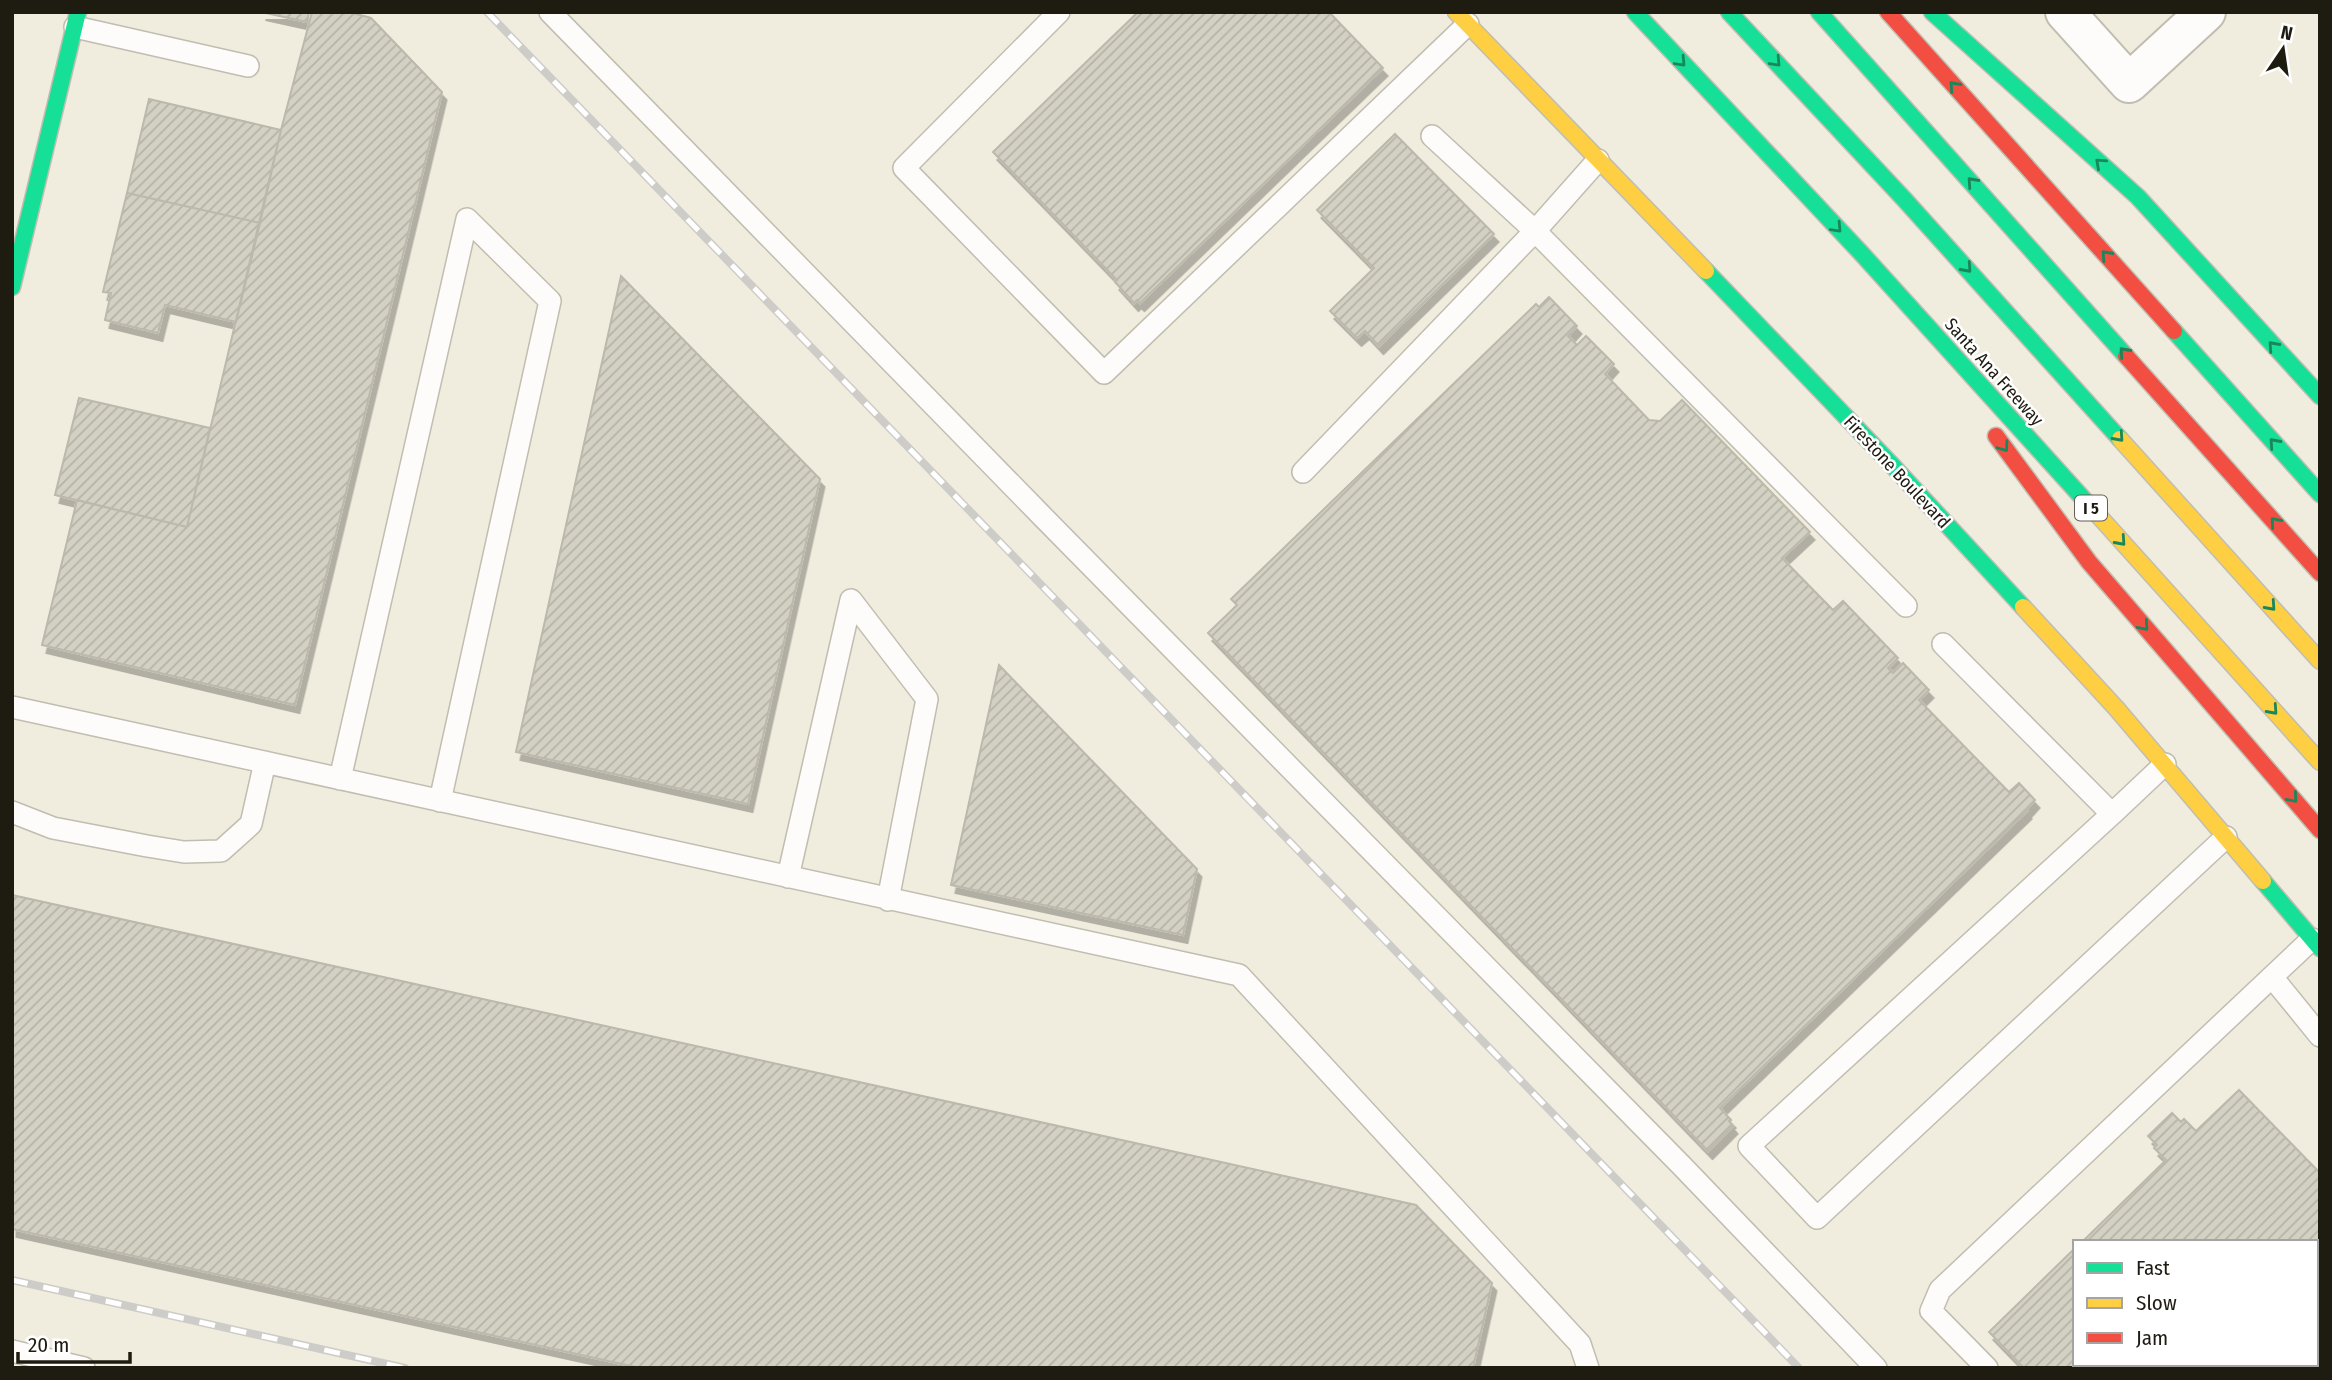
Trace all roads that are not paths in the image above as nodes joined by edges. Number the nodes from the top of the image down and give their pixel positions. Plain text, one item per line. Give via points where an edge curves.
1 (550, 12) edge
2 (1059, 12) edge
3 (1635, 12) edge
4 (1730, 12) edge
5 (1819, 12) edge
6 (1888, 12) edge
7 (1931, 12) edge
8 (2065, 12) edge
9 (2206, 12) edge
10 (1462, 18) edge
11 (76, 19) edge
12 (248, 66) dead end
13 (1432, 136) dead end
14 (1598, 160) junction
15 (1535, 231) junction
16 (1862, 254) junction
17 (12, 287) edge
18 (1959, 386) dead end
19 (2320, 396) edge
20 (1984, 419) dead end
21 (1303, 472) dead end
22 (2320, 494) edge
23 (2320, 573) edge
24 (1906, 606) dead end
25 (1944, 644) dead end
26 (2320, 661) edge
27 (12, 707) edge
28 (265, 762) junction
29 (2320, 762) edge
30 (2165, 764) junction
31 (340, 779) junction
32 (440, 801) junction
33 (12, 812) edge
34 (2112, 814) junction
35 (2320, 830) edge
36 (2226, 837) junction
37 (788, 877) junction
38 (888, 900) junction
39 (2316, 944) edge
40 (2272, 977) junction
41 (2320, 1037) edge
42 (12, 1351) edge
43 (84, 1368) edge
44 (1588, 1368) edge
45 (1876, 1368) edge
46 (1987, 1368) edge

1 - 45 lane
2 - 10 lane via 904,168 1104,373
3 -> 16 main road, Santa Ana Freeway / I 5
4 -> 26 main road via 1905,199
23 -> 5 main road
22 -> 6 main road
19 -> 7 main road via 2138,197
8 - 9 street via 2129,83
10 - 14 main road, Firestone Boulevard
11 - 12 lane
11 - 17 main road
13 - 15 lane
14 - 15 lane
14 - 30 main road, Firestone Boulevard via 1892,465
15 - 21 lane
15 - 24 lane
16 - 18 main road
16 -> 29 main road, Santa Ana Freeway / I 5
20 -> 35 main road via 2089,562
25 - 34 lane
27 - 28 lane
28 - 31 lane
28 - 33 lane via 251,824 221,850 184,852 147,846 53,828
30 - 34 lane
30 - 36 main road, Firestone Boulevard
31 - 32 lane
31 - 32 lane via 467,219 550,301
32 - 37 lane
34 - 36 lane via 1749,1146 1817,1218
36 - 39 main road, Firestone Boulevard
37 - 38 lane
37 - 38 lane via 851,600 927,699
38 - 44 lane via 1239,975 1580,1344
39 - 40 lane
40 - 41 lane
40 - 46 lane via 1940,1290 1931,1311
42 - 43 lane

